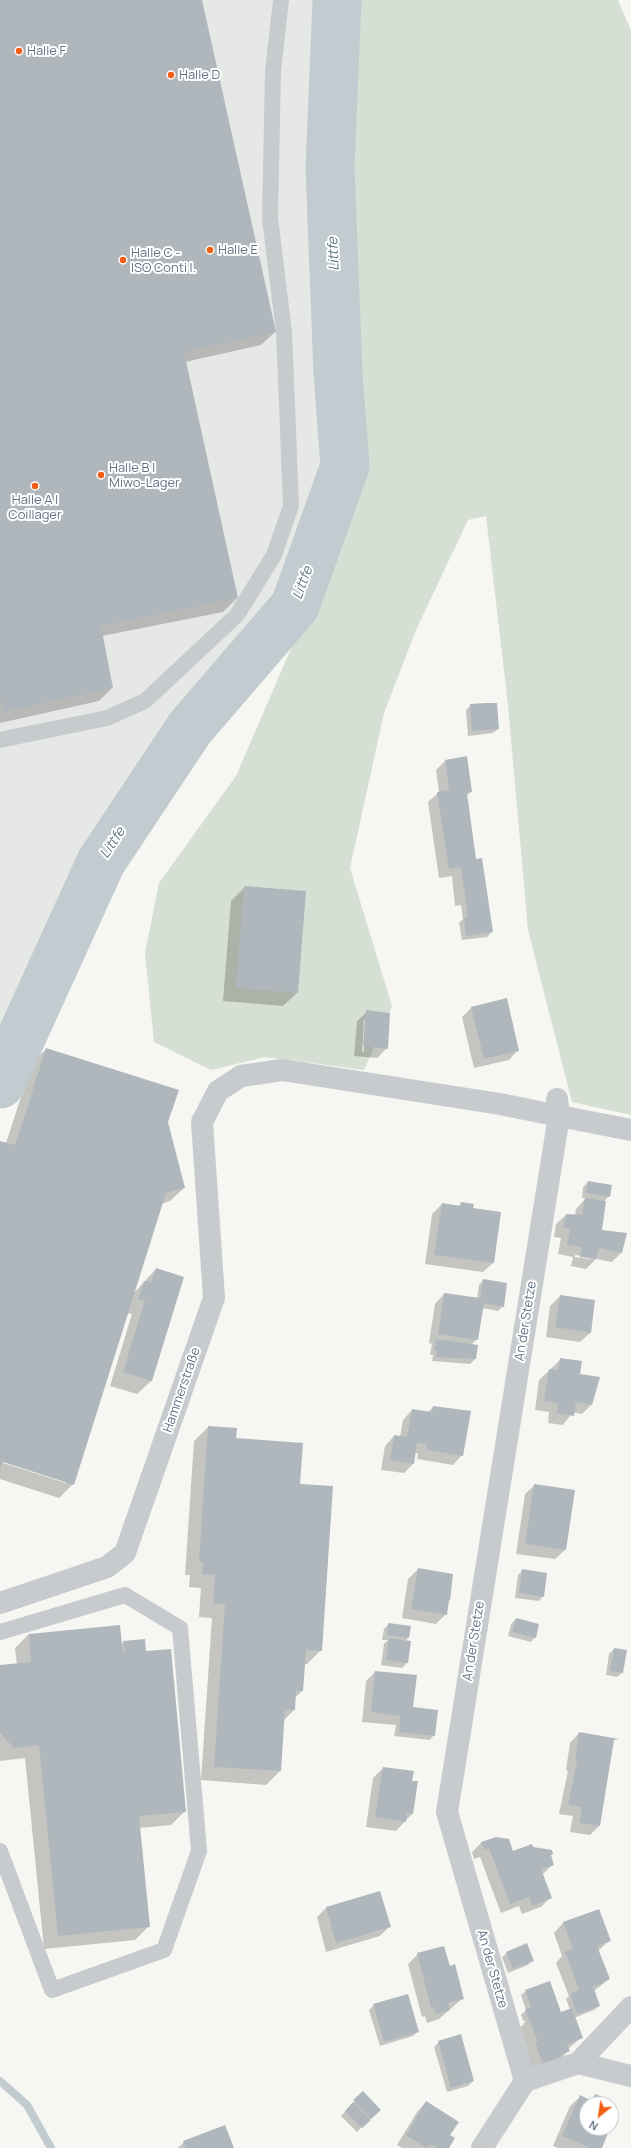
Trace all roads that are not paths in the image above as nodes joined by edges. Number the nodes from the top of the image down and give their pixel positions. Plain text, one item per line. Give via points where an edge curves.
1 (281, 0) edge
2 (0, 740) edge
3 (558, 1107) junction
4 (631, 1130) edge
5 (0, 1603) edge
6 (0, 1632) edge
7 (0, 1851) edge
8 (631, 2007) edge
9 (578, 2063) junction
10 (631, 2076) edge
11 (525, 2081) junction
12 (482, 2148) edge

1 - 2 lane via 273,71 270,218 284,332 291,506 274,555 237,615 145,701 107,718
3 - 4 street
3 - 5 street, Hammerstraße via 500,1104 282,1070 241,1076 218,1091 202,1122 214,1298 124,1553 107,1567
3 - 11 street, An der Stetze via 447,1812
6 - 7 lane via 125,1595 180,1628 199,1851 164,1950 52,1990
8 - 9 street
9 - 10 street
9 - 11 street
11 - 12 street

